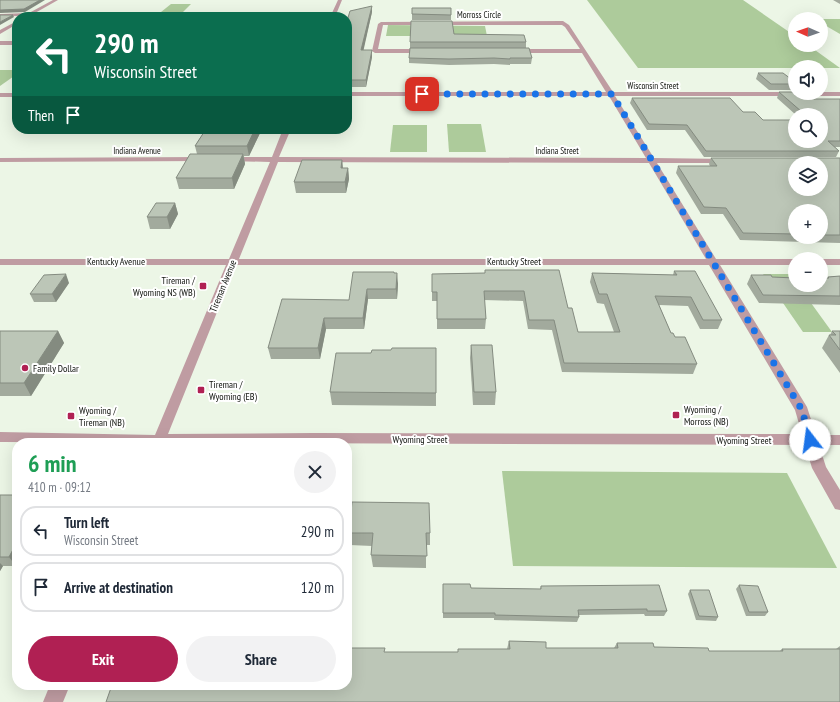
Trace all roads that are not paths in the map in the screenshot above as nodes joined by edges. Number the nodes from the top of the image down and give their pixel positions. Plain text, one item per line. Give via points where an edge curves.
1 (56, 0) edge
2 (340, 0) edge
3 (35, 12) edge
4 (335, 12) edge
5 (0, 15) edge
6 (12, 15) edge
7 (12, 25) edge
8 (0, 32) edge
9 (0, 43) edge
10 (12, 43) edge
11 (429, 51) edge
12 (507, 51) edge
13 (583, 51) junction
14 (352, 94) edge
15 (612, 94) junction
16 (840, 94) edge
17 (0, 95) edge
18 (12, 95) edge
19 (285, 134) edge
20 (0, 160) edge
21 (274, 160) junction
22 (651, 160) junction
23 (738, 161) edge
24 (233, 261) junction
25 (0, 262) edge
26 (712, 262) junction
27 (788, 262) edge
28 (828, 262) edge
29 (840, 262) edge
30 (0, 437) edge
31 (40, 438) edge
32 (160, 438) edge
33 (352, 438) edge
34 (810, 440) junction
35 (840, 440) edge
36 (840, 504) edge
37 (58, 690) edge
38 (53, 702) edge

1 - 3 street
2 - 4 street
5 - 6 street
7 - 8 street
9 - 10 street
11 - 13 street, Morross Circle via 375,51 381,24 563,23
12 - 13 street
13 - 15 street, Morross Circle
14 - 15 street, Wisconsin Street
15 - 16 street, Wisconsin Street
15 - 22 street, Morross Circle
17 - 18 street
19 - 21 street, Tireman Avenue
20 - 21 street, Indiana Avenue
21 - 22 street, Indiana Street
21 - 24 street, Tireman Avenue
22 - 23 street, Indiana Street
22 - 26 street, Morross Circle
24 - 25 street, Kentucky Avenue
24 - 26 street, Kentucky Street
24 - 32 street, Tireman Avenue
26 - 27 street, Kentucky Street
26 - 34 street, Morross Circle via 803,413
28 - 29 street
30 - 31 street, Wyoming Street
33 - 34 street, Wyoming Street
34 - 35 street, Wyoming Street
34 - 36 street, Morross Circle via 819,468
37 - 38 street

